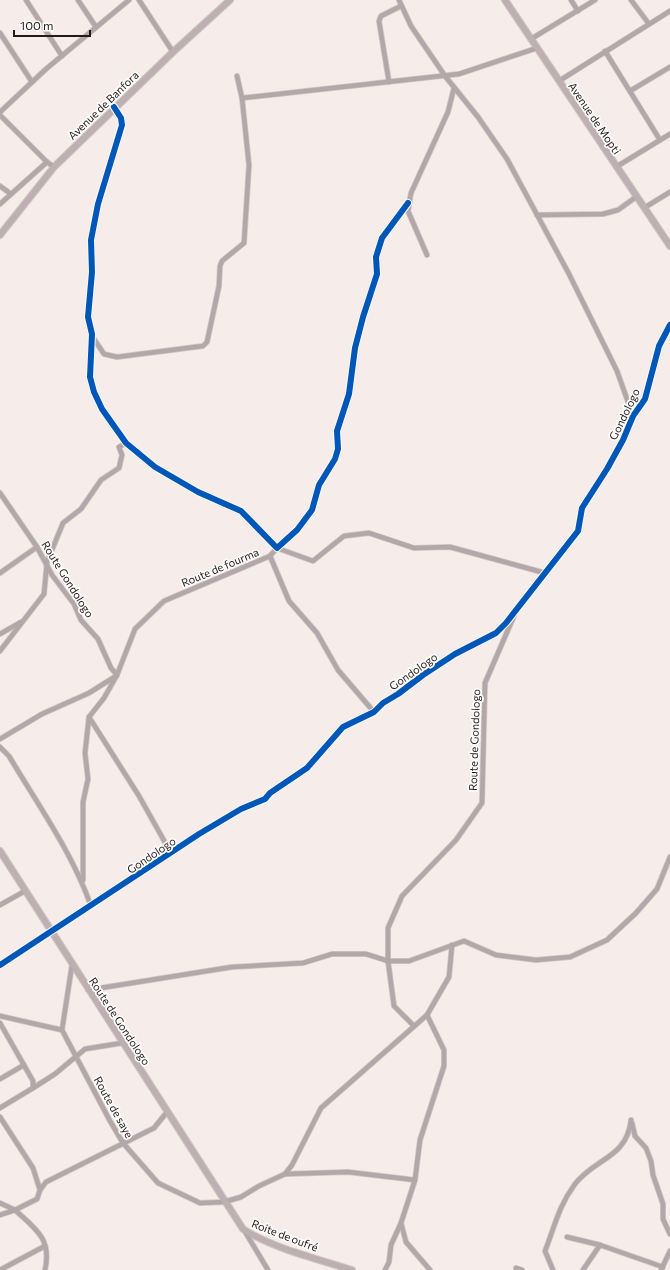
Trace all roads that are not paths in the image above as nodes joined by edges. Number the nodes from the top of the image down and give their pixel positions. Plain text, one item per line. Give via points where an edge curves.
1 (26, 0) edge
2 (78, 0) edge
3 (129, 0) edge
4 (139, 0) edge
5 (230, 0) edge
6 (399, 0) edge
7 (505, 0) edge
8 (570, 0) edge
9 (595, 0) edge
10 (631, 0) edge
11 (401, 6) junction
12 (578, 11) junction
13 (670, 11) edge
14 (649, 24) junction
15 (96, 27) junction
16 (0, 33) edge
17 (531, 39) junction
18 (537, 48) junction
19 (606, 51) junction
20 (173, 52) junction
21 (62, 56) junction
22 (670, 67) edge
23 (237, 76) dead end
24 (444, 76) junction
25 (559, 80) junction
26 (32, 82) junction
27 (389, 82) junction
28 (454, 88) junction
29 (630, 91) junction
30 (242, 98) junction
31 (114, 107) junction
32 (0, 112) edge
33 (0, 115) edge
34 (670, 134) edge
35 (660, 140) junction
36 (47, 162) junction
37 (54, 167) junction
38 (616, 167) junction
39 (0, 186) edge
40 (670, 192) edge
41 (11, 194) junction
42 (636, 197) junction
43 (408, 203) junction
44 (0, 204) edge
45 (644, 208) junction
46 (537, 215) junction
47 (0, 235) edge
48 (670, 246) edge
49 (427, 254) dead end
50 (670, 324) edge
51 (92, 334) junction
52 (633, 416) junction
53 (126, 443) junction
54 (0, 493) edge
55 (37, 547) junction
56 (277, 548) junction
57 (270, 556) junction
58 (47, 562) junction
59 (0, 573) edge
60 (545, 573) junction
61 (516, 611) junction
62 (24, 620) junction
63 (0, 634) edge
64 (0, 651) edge
65 (117, 675) junction
66 (374, 712) junction
67 (88, 717) junction
68 (0, 738) edge
69 (0, 747) edge
70 (0, 851) edge
71 (171, 853) junction
72 (670, 857) edge
73 (83, 882) junction
74 (25, 891) junction
75 (0, 905) edge
76 (91, 906) junction
77 (51, 932) junction
78 (452, 945) junction
79 (388, 961) junction
80 (0, 965) edge
81 (72, 965) junction
82 (88, 990) junction
83 (427, 1015) junction
84 (0, 1016) edge
85 (0, 1024) edge
86 (414, 1026) junction
87 (62, 1030) junction
88 (122, 1043) junction
89 (76, 1056) junction
90 (24, 1065) junction
91 (0, 1079) edge
92 (33, 1088) junction
93 (0, 1108) edge
94 (166, 1112) junction
95 (0, 1117) edge
96 (123, 1143) junction
97 (285, 1174) junction
98 (415, 1180) junction
99 (40, 1190) junction
100 (224, 1202) junction
101 (0, 1203) edge
102 (15, 1210) junction
103 (0, 1215) edge
104 (401, 1223) junction
105 (243, 1229) junction
106 (670, 1234) edge
107 (567, 1237) dead end
108 (600, 1245) junction
109 (45, 1246) junction
110 (670, 1251) edge
111 (516, 1268) dead end
112 (662, 1269) edge
113 (0, 1270) edge
114 (45, 1270) edge
115 (268, 1270) edge
116 (352, 1270) edge
117 (385, 1270) edge
118 (430, 1270) edge
119 (522, 1270) edge
120 (554, 1270) edge
121 (583, 1270) edge

1 - 21 street
2 - 15 street
3 - 15 street
4 - 20 street
5 - 20 street, Avenue de Banfora
6 - 11 street
7 - 17 street, Avenue de Mopti
8 - 12 street
9 - 12 street
10 - 14 street
11 - 24 street
11 - 27 street via 381,16 379,21
12 - 17 street
13 - 14 street
14 - 19 street
15 - 21 street
16 - 26 street
17 - 18 street, Avenue de Mopti
18 - 24 street via 459,74
18 - 25 street, Avenue de Mopti
19 - 25 street
19 - 29 street
20 - 31 street, Avenue de Banfora
21 - 26 street
22 - 29 street
23 - 30 street
24 - 27 street
24 - 28 street
25 - 38 street, Avenue de Mopti
26 - 32 street
27 - 30 street
28 - 43 street, Route de fourma via 448,112
28 - 46 street via 507,159
29 - 35 street
30 - 51 street via 249,165 244,242 222,261 220,266 219,286 207,342 203,346 116,357 104,354
31 - 37 street, Avenue de Banfora
31 - 51 street via 122,125 98,204 91,240 92,272 88,317
33 - 36 street
34 - 35 street
35 - 38 street
36 - 37 street
36 - 41 street
37 - 47 street, Avenue de Banfora
38 - 42 street, Avenue de Mopti
39 - 41 street
40 - 45 street
41 - 44 street
42 - 45 street, Avenue de Mopti
42 - 46 street via 618,210 603,214
43 - 49 street via 408,211
43 - 56 street, Route de fourma via 382,238 376,257 377,274 355,348 349,394 337,431 338,449 335,459 319,485 312,510 297,530
45 - 48 street, Avenue de Mopti
46 - 52 street via 617,372
50 - 52 street, Gondologo via 659,346 645,399
51 - 53 street via 90,377 94,392 102,409
52 - 60 street, Gondologo via 608,469 582,508 578,531
53 - 56 street via 154,467 198,492 241,511
53 - 58 street via 119,447 122,455 119,468 101,480 81,510 63,523
54 - 55 street, Route Gondologo
55 - 58 street, Route Gondologo
55 - 59 street
56 - 57 street, Route de fourma
56 - 60 street via 313,561 344,536 369,533 414,548 450,547
57 - 65 street, Route de fourma via 164,601 135,628
57 - 66 street via 289,601 317,633 338,670
58 - 62 street via 44,594
58 - 65 street, Route Gondologo via 52,575 74,604 81,620 98,639 111,668
60 - 61 street, Gondologo
61 - 66 street, Gondologo via 496,633 455,654 383,703
61 - 79 street, Route de Gondologo via 486,683 482,803 456,840 402,896 388,928
62 - 63 street
62 - 64 street
65 - 67 street, Route de fourma via 104,698
65 - 68 street via 89,693 42,714
66 - 71 street, Gondologo via 342,727 307,768 265,799 241,809
67 - 71 street via 139,796
67 - 73 street via 85,753 88,779 83,802
69 - 73 street via 9,756
70 - 74 street, Route de Gondologo
71 - 76 street, Gondologo
72 - 78 street via 656,889 636,913 607,940 570,957 536,960 496,955 464,941
73 - 76 street
74 - 75 street
74 - 77 street, Route de Gondologo
76 - 77 street, Gondologo
77 - 80 street, Gondologo
77 - 81 street, Route de Gondologo
78 - 79 street via 409,961
78 - 83 street via 449,977
79 - 82 street via 366,954 332,954 303,963 232,967
79 - 86 street, Route de Gondologo via 394,1006
81 - 82 street, Route de Gondologo
81 - 87 street
82 - 88 street, Route de Gondologo
83 - 86 street
83 - 98 street via 444,1050 444,1066 420,1140
84 - 87 street
85 - 90 street
86 - 97 street via 321,1108
87 - 89 street, Route de saye
88 - 89 street via 85,1049
88 - 94 street, Route de Gondologo
89 - 92 street
89 - 96 street, Route de saye
90 - 91 street
90 - 92 street via 33,1081
92 - 93 street
94 - 96 street via 154,1128
94 - 100 street, Route de Gondologo
95 - 99 street via 33,1168
96 - 99 street via 46,1182
96 - 100 street, Route de saye via 158,1183 200,1203
97 - 98 street via 348,1172
97 - 100 street, Route de saye via 241,1197
98 - 104 street
99 - 102 street via 37,1199
100 - 105 street, Roite de oufré
101 - 102 street
102 - 103 street
102 - 109 street via 38,1230
104 - 117 street via 391,1245 389,1262
104 - 118 street via 406,1242
105 - 115 street
105 - 116 street, Roite de oufré via 270,1243
106 - 120 street via 663,1219 663,1204 651,1161 646,1148 635,1136 631,1120 625,1142 606,1159 583,1174 559,1208 545,1251
107 - 108 street
108 - 112 street
108 - 121 street
109 - 113 street
109 - 114 street via 48,1255
110 - 112 street
111 - 119 street

